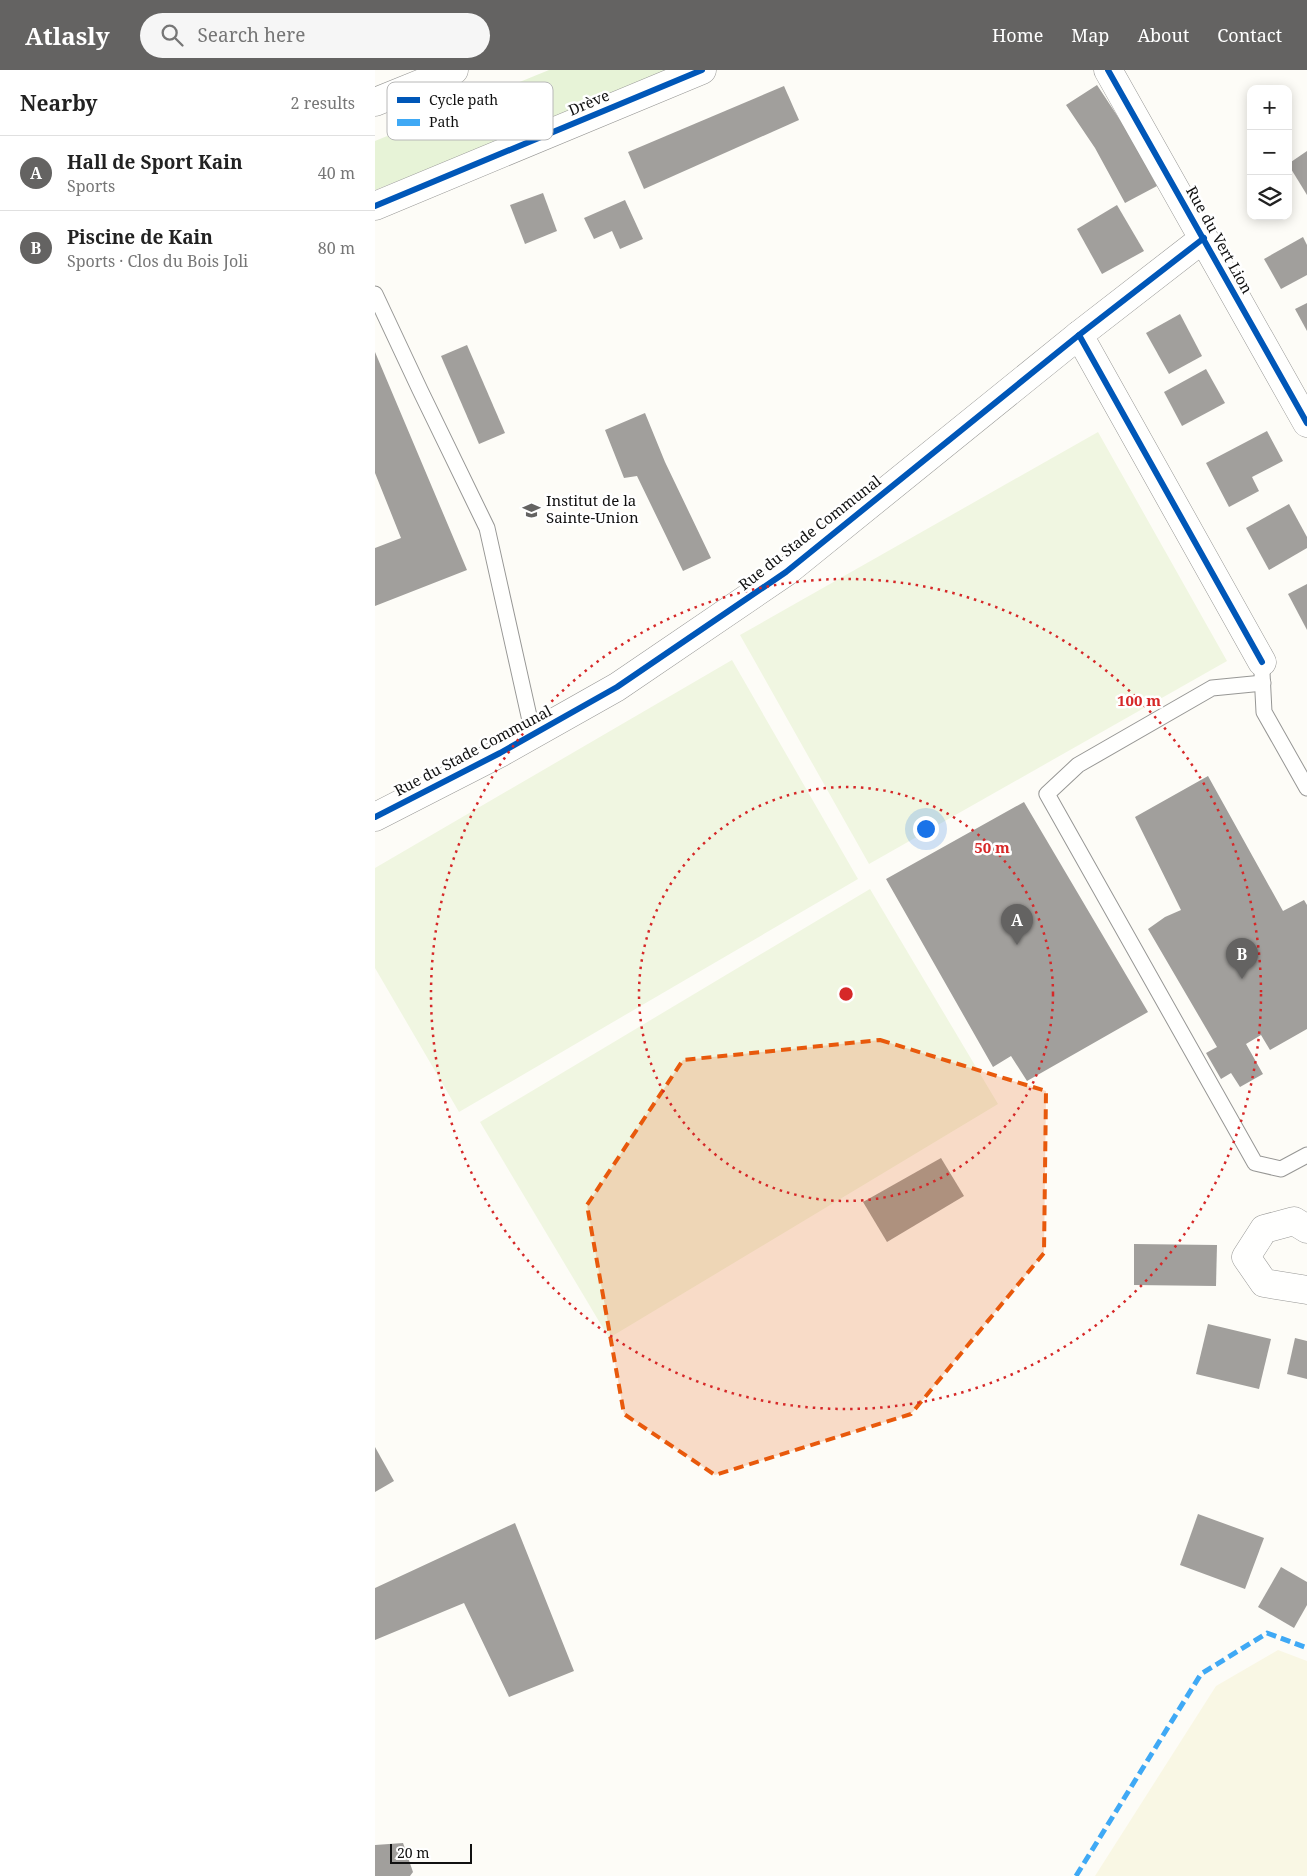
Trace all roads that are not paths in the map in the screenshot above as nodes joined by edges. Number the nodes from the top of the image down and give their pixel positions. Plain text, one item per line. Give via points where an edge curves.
1 (454, 70) edge
2 (702, 70) edge
3 (1109, 70) edge
4 (424, 82) edge
5 (387, 97) edge
6 (375, 102) edge
7 (553, 132) edge
8 (534, 140) edge
9 (375, 206) edge
10 (1204, 238) junction
11 (375, 294) edge
12 (1079, 334) junction
13 (1307, 423) edge
14 (1262, 673) junction
15 (533, 734) junction
16 (1307, 788) edge
17 (375, 817) edge
18 (1307, 1156) edge
19 (1307, 1230) edge
20 (1307, 1290) edge

1 - 4 street
2 - 7 street, Drève
3 - 10 street, Rue du Vert Lion
5 - 6 street
8 - 9 street, Drève
10 - 12 street, Rue du Stade Communal
10 - 13 street, Rue du Vert Lion
11 - 15 lane via 487,528
12 - 14 street
12 - 15 street, Rue du Stade Communal via 786,572 617,687
14 - 16 lane via 1264,712
14 - 18 lane via 1212,688 1078,765 1047,794 1255,1163 1281,1169
15 - 17 street, Rue du Stade Communal
19 - 20 street via 1294,1221 1264,1230 1246,1257 1264,1283

